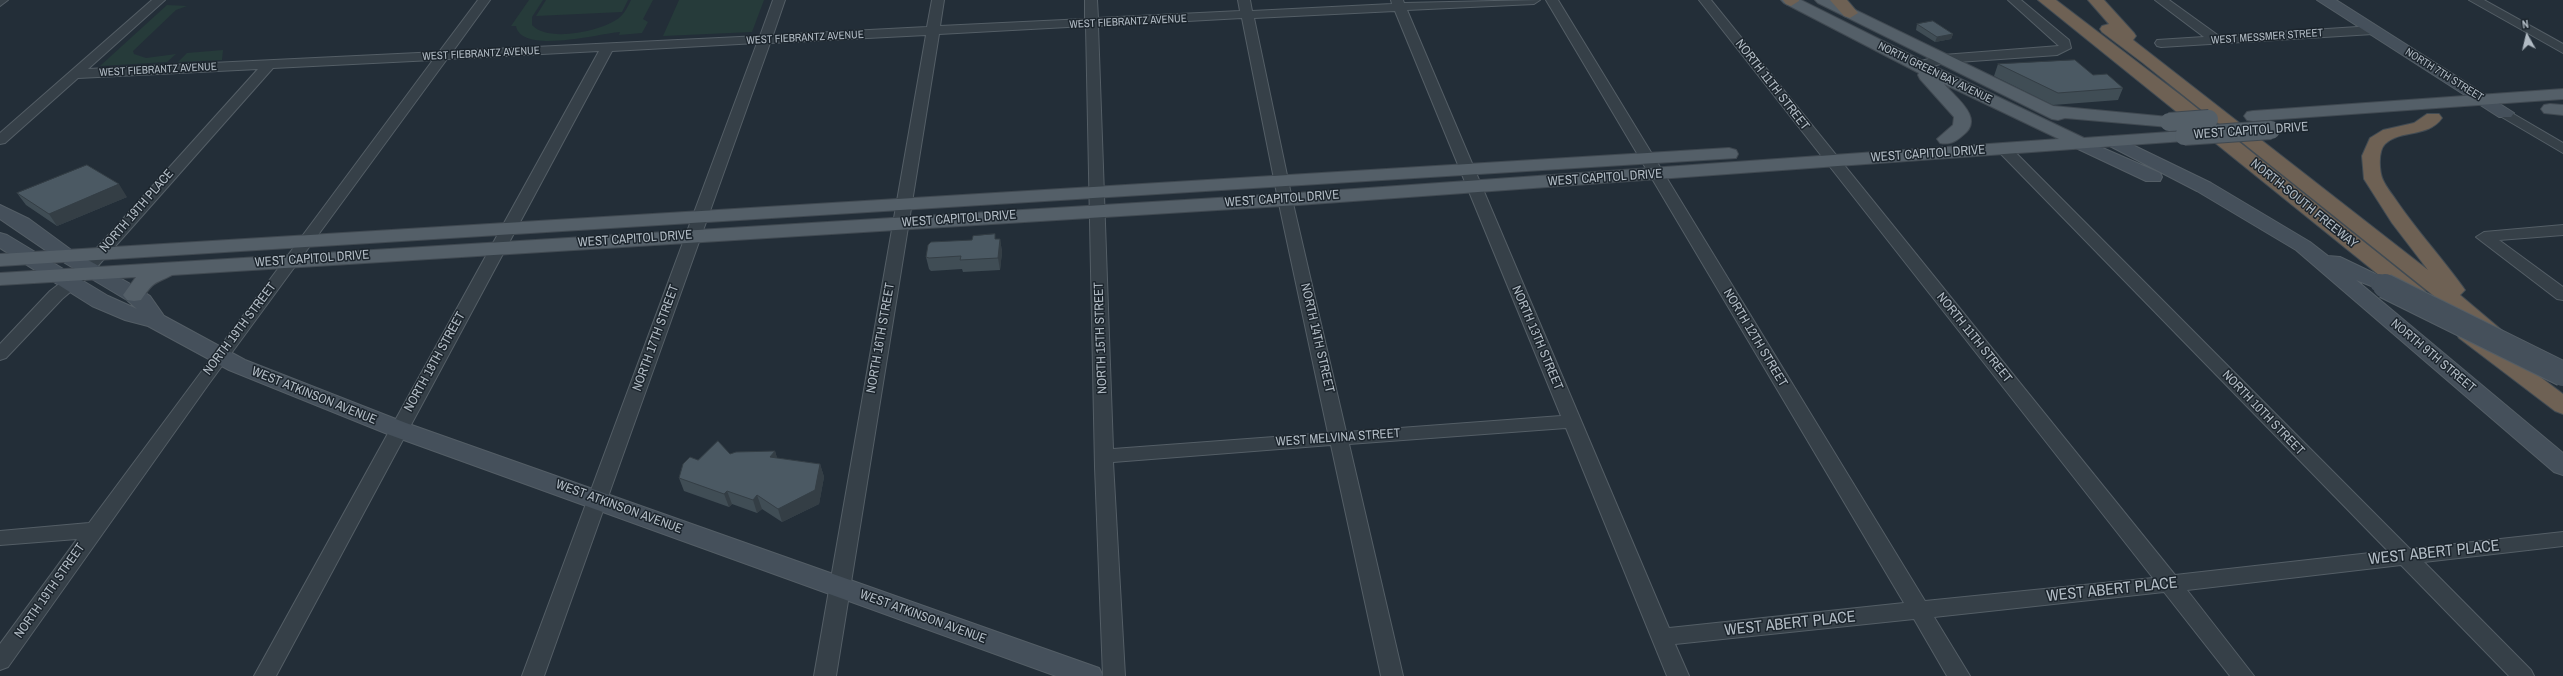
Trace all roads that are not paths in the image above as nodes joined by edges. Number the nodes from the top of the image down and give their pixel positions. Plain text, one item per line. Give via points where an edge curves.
1 (159, 0) edge
2 (484, 0) edge
3 (779, 0) edge
4 (938, 0) edge
5 (1091, 0) edge
6 (1534, 0) edge
7 (1552, 0) edge
8 (1705, 0) edge
9 (1791, 0) edge
10 (1823, 0) edge
11 (1838, 0) edge
12 (2014, 0) edge
13 (2046, 0) edge
14 (2068, 0) edge
15 (2096, 0) edge
16 (2161, 0) edge
17 (2325, 0) edge
18 (2475, 0) edge
19 (1399, 4) edge
20 (1246, 8) edge
21 (1850, 13) junction
22 (1092, 24) junction
23 (2372, 30) junction
24 (932, 32) junction
25 (764, 40) junction
26 (2217, 40) junction
27 (2161, 43) dead end
28 (606, 48) junction
29 (2563, 49) edge
30 (443, 56) junction
31 (1943, 59) junction
32 (2149, 59) junction
33 (269, 64) junction
34 (1919, 66) junction
35 (76, 74) junction
36 (2563, 94) edge
37 (2484, 99) junction
38 (2559, 109) edge
39 (2051, 111) junction
40 (2505, 113) junction
41 (2433, 118) junction
42 (2169, 122) junction
43 (2056, 130) junction
44 (2084, 136) junction
45 (1946, 138) junction
46 (0, 140) edge
47 (2114, 141) junction
48 (2004, 149) junction
49 (2563, 149) edge
50 (1827, 154) junction
51 (1651, 167) junction
52 (1471, 179) junction
53 (1284, 191) junction
54 (1097, 202) junction
55 (0, 211) edge
56 (903, 214) junction
57 (698, 226) junction
58 (508, 229) junction
59 (2563, 230) edge
60 (0, 239) edge
61 (306, 241) junction
62 (2348, 241) junction
63 (2303, 246) junction
64 (497, 248) junction
65 (67, 256) junction
66 (30, 259) junction
67 (0, 260) edge
68 (291, 260) junction
69 (174, 268) junction
70 (82, 271) junction
71 (0, 279) edge
72 (134, 295) junction
73 (2563, 295) edge
74 (2476, 319) junction
75 (156, 321) junction
76 (0, 354) edge
77 (220, 357) junction
78 (2563, 374) edge
79 (2563, 386) edge
80 (2563, 406) edge
81 (1572, 421) junction
82 (2563, 422) edge
83 (398, 429) junction
84 (1339, 439) junction
85 (1104, 456) junction
86 (2563, 466) edge
87 (598, 499) junction
88 (93, 530) junction
89 (0, 538) edge
90 (2563, 539) edge
91 (2404, 556) junction
92 (2169, 584) junction
93 (841, 587) junction
94 (1920, 610) junction
95 (1661, 637) junction
96 (0, 661) edge
97 (265, 676) edge
98 (533, 676) edge
99 (825, 676) edge
100 (1088, 676) edge
101 (1114, 676) edge
102 (1392, 676) edge
103 (1678, 676) edge
104 (1959, 676) edge
105 (2243, 676) edge
106 (2523, 676) edge

1 - 35 street
2 - 30 street, NORTH 19TH STREET
3 - 25 street, NORTH 17TH STREET
4 - 24 street, NORTH 16TH STREET
5 - 22 street, NORTH 15TH STREET
6 - 19 street, WEST FIEBRANTZ AVENUE
7 - 51 street, NORTH 12TH STREET
8 - 50 street, NORTH 11TH STREET
9 - 34 main road, NORTH GREEN BAY AVENUE
10 - 21 main road, NORTH GREEN BAY AVENUE
11 - 21 highway
12 - 31 street via 2065,43 2065,48 2057,51
13 - 62 highway, NORTH-SOUTH FREEWAY via 2177,101
14 - 32 highway, NORTH-SOUTH FREEWAY
15 - 32 highway
16 - 26 street
17 - 23 street, NORTH 7TH STREET
18 - 29 street
19 - 20 street, WEST FIEBRANTZ AVENUE
19 - 52 street, NORTH 13TH STREET
20 - 22 street, WEST FIEBRANTZ AVENUE
20 - 53 street, NORTH 14TH STREET
21 - 31 main road, NORTH GREEN BAY AVENUE
22 - 24 street, WEST FIEBRANTZ AVENUE
22 - 54 street, NORTH 15TH STREET
23 - 26 street, WEST MESSMER STREET
23 - 37 street, NORTH 7TH STREET
24 - 25 street, WEST FIEBRANTZ AVENUE
24 - 56 street, NORTH 16TH STREET
25 - 28 street, WEST FIEBRANTZ AVENUE
25 - 57 street, NORTH 17TH STREET
26 - 27 street, WEST MESSMER STREET
28 - 30 street, WEST FIEBRANTZ AVENUE
28 - 58 street, NORTH 18TH STREET
30 - 33 street, WEST FIEBRANTZ AVENUE
30 - 61 street, NORTH 19TH STREET
31 - 34 street
31 - 39 main road, NORTH GREEN BAY AVENUE
32 - 74 highway, NORTH-SOUTH FREEWAY
33 - 35 street, WEST FIEBRANTZ AVENUE
33 - 70 street, NORTH 19TH PLACE
34 - 43 main road, NORTH GREEN BAY AVENUE
34 - 45 main road via 1963,116 1964,123 1961,129
35 - 46 street
36 - 37 main road, WEST CAPITOL DRIVE
37 - 40 street, NORTH 7TH STREET
37 - 42 main road, WEST CAPITOL DRIVE, bridge
38 - 40 main road, WEST CAPITOL DRIVE
39 - 42 main road
39 - 44 main road, NORTH GREEN BAY AVENUE
40 - 41 main road, WEST CAPITOL DRIVE
40 - 49 street, NORTH 7TH STREET
41 - 47 main road, WEST CAPITOL DRIVE, bridge
41 - 74 highway via 2420,127 2389,134 2376,142 2371,156 2373,179 2399,219
42 - 44 main road, WEST CAPITOL DRIVE
43 - 44 main road, NORTH GREEN BAY AVENUE
43 - 45 main road, WEST CAPITOL DRIVE
44 - 47 main road, WEST CAPITOL DRIVE
44 - 48 main road, WEST CAPITOL DRIVE
44 - 63 street via 2257,227
45 - 50 main road, WEST CAPITOL DRIVE
47 - 63 street via 2204,188
48 - 50 main road, WEST CAPITOL DRIVE
48 - 91 street, NORTH 10TH STREET
50 - 51 main road, WEST CAPITOL DRIVE
50 - 92 street, NORTH 11TH STREET
51 - 52 main road, WEST CAPITOL DRIVE
51 - 94 street, NORTH 12TH STREET
52 - 53 main road, WEST CAPITOL DRIVE
52 - 81 street, NORTH 13TH STREET
53 - 54 main road, WEST CAPITOL DRIVE
53 - 84 street, NORTH 14TH STREET
54 - 56 main road, WEST CAPITOL DRIVE
54 - 85 street, NORTH 15TH STREET
55 - 65 street via 22,222
56 - 57 main road, WEST CAPITOL DRIVE
56 - 93 street, NORTH 16TH STREET via 861,453
57 - 58 main road, WEST CAPITOL DRIVE
57 - 64 main road, WEST CAPITOL DRIVE
57 - 87 street, NORTH 17TH STREET
58 - 61 main road, WEST CAPITOL DRIVE
58 - 64 street, NORTH 18TH STREET
59 - 73 street via 2484,237
60 - 66 street, WEST ATKINSON AVENUE
61 - 68 street, NORTH 19TH STREET
61 - 70 main road, WEST CAPITOL DRIVE
62 - 80 highway, NORTH-SOUTH FREEWAY
62 - 82 highway
63 - 78 street, bridge
63 - 86 street, NORTH 9TH STREET
64 - 68 main road, WEST CAPITOL DRIVE
64 - 83 street, NORTH 18TH STREET
65 - 66 main road, WEST CAPITOL DRIVE
65 - 70 main road, WEST CAPITOL DRIVE
66 - 67 main road, WEST CAPITOL DRIVE
66 - 70 street, WEST ATKINSON AVENUE
68 - 69 main road, WEST CAPITOL DRIVE
68 - 77 street, NORTH 19TH STREET
69 - 70 main road, WEST CAPITOL DRIVE
69 - 72 main road via 144,281 135,290
70 - 71 main road, WEST CAPITOL DRIVE
70 - 72 street, WEST ATKINSON AVENUE
70 - 75 street, WEST ATKINSON AVENUE via 123,311
70 - 76 street, NORTH 19TH PLACE
72 - 75 street, WEST ATKINSON AVENUE via 142,301
74 - 79 highway, NORTH-SOUTH FREEWAY
75 - 77 street, WEST ATKINSON AVENUE
77 - 83 street, WEST ATKINSON AVENUE
77 - 88 street, NORTH 19TH STREET
81 - 84 street, WEST MELVINA STREET
81 - 95 street, NORTH 13TH STREET
83 - 87 street, WEST ATKINSON AVENUE
83 - 97 street, NORTH 18TH STREET
84 - 85 street, WEST MELVINA STREET
84 - 102 street, NORTH 14TH STREET
85 - 101 street, NORTH 15TH STREET
87 - 93 street, WEST ATKINSON AVENUE
87 - 98 street, NORTH 17TH STREET
88 - 89 street
88 - 96 street, NORTH 19TH STREET
90 - 91 street, WEST ABERT PLACE
91 - 92 street, WEST ABERT PLACE
91 - 106 street, NORTH 10TH STREET
92 - 94 street, WEST ABERT PLACE
92 - 105 street, NORTH 11TH STREET
93 - 99 street, NORTH 16TH STREET
93 - 100 street, WEST ATKINSON AVENUE
94 - 95 street, WEST ABERT PLACE
94 - 104 street, NORTH 12TH STREET
95 - 103 street, NORTH 13TH STREET

